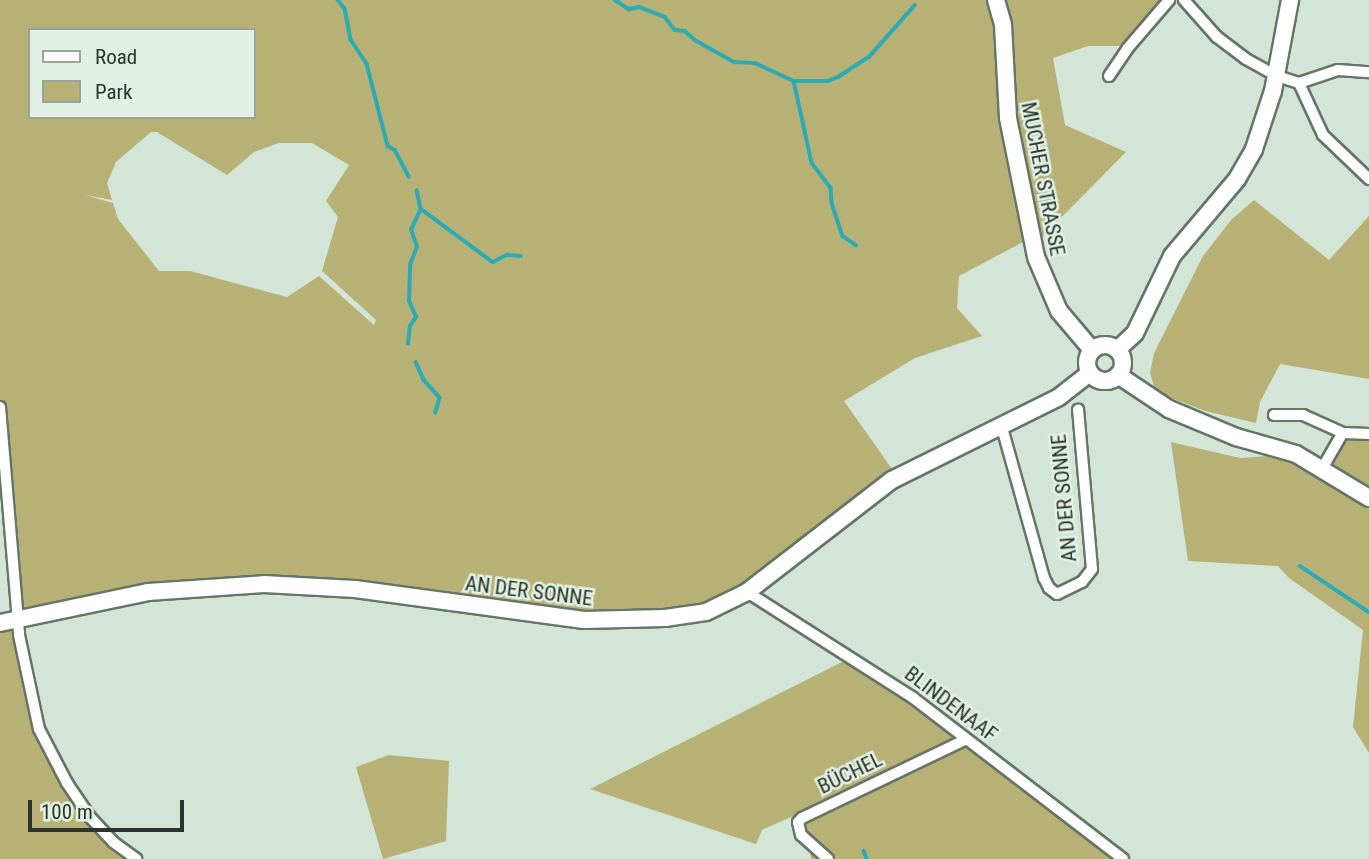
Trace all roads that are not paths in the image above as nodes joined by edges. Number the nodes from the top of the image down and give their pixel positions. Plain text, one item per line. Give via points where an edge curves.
1 (996, 0) edge
2 (1169, 0) edge
3 (1184, 0) edge
4 (1290, 0) edge
5 (1369, 72) edge
6 (1109, 76) dead end
7 (1277, 76) junction
8 (1299, 83) junction
9 (1369, 179) edge
10 (1118, 349) junction
11 (1092, 350) junction
12 (1090, 373) junction
13 (1118, 375) junction
14 (0, 407) edge
15 (1078, 410) dead end
16 (1274, 415) dead end
17 (1000, 424) junction
18 (1343, 433) junction
19 (1369, 434) edge
20 (1323, 467) junction
21 (1369, 498) edge
22 (747, 592) junction
23 (18, 618) junction
24 (0, 623) edge
25 (965, 740) junction
26 (136, 859) edge
27 (828, 859) edge
28 (1123, 859) edge

1 - 11 main road, MUCHER STRASSE via 1003,24 1009,118 1035,257 1059,312
2 - 6 street
3 - 7 street via 1217,37
4 - 7 main road
5 - 8 street via 1338,70
7 - 8 street
7 - 10 main road via 1259,138 1237,179 1172,256 1135,333
8 - 9 street via 1323,135
10 - 11 main road via 1105,345
10 - 13 main road via 1123,359
11 - 12 main road via 1087,362
12 - 13 main road via 1107,381
12 - 17 main road, AN DER SONNE via 1059,397
13 - 20 main road via 1199,423
14 - 23 street
15 - 17 street, AN DER SONNE via 1092,569 1082,582 1057,594 1044,578
16 - 18 street via 1303,415
17 - 22 main road, AN DER SONNE via 892,480
18 - 19 street
18 - 20 street
20 - 21 main road
22 - 23 main road, AN DER SONNE via 706,612 618,621 541,616 355,589 227,586 148,592
22 - 25 street, BLINDENAAF via 912,696
23 - 24 main road, AN DER SONNE
23 - 26 street via 32,701 51,755 100,829
25 - 27 street, BÜCHEL via 802,818 798,831
25 - 28 street, BLINDENAAF

